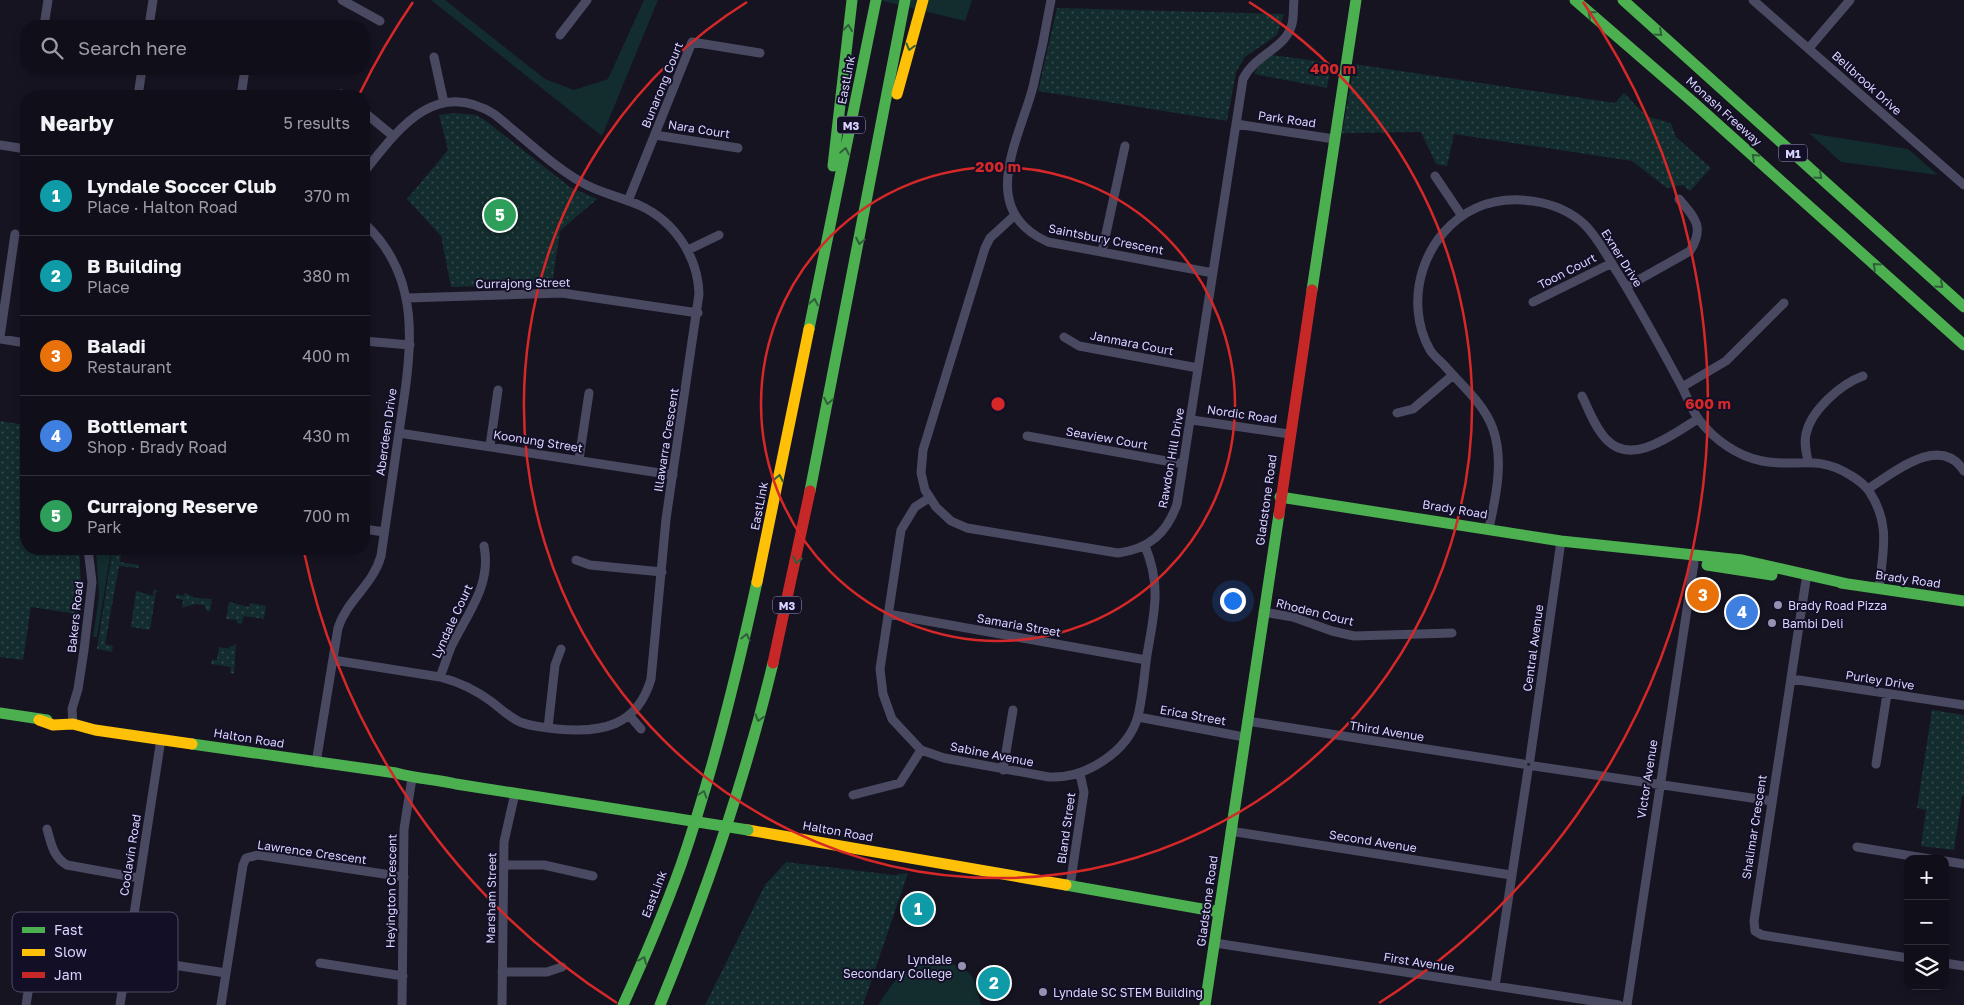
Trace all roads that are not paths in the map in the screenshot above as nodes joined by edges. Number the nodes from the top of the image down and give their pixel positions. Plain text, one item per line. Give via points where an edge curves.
1 (48, 0) edge
2 (153, 0) edge
3 (342, 0) edge
4 (587, 0) edge
5 (852, 0) edge
6 (876, 0) edge
7 (905, 0) edge
8 (923, 0) edge
9 (1051, 0) edge
10 (1294, 0) edge
11 (1356, 0) edge
12 (1575, 0) edge
13 (1623, 0) edge
14 (1754, 0) edge
15 (1850, 0) edge
16 (356, 3) edge
17 (45, 20) edge
18 (150, 20) edge
19 (380, 21) dead end
20 (560, 35) dead end
21 (1809, 48) junction
22 (760, 53) dead end
23 (434, 57) dead end
24 (141, 75) edge
25 (244, 75) edge
26 (139, 90) edge
27 (242, 90) edge
28 (444, 103) junction
29 (370, 117) edge
30 (1236, 124) junction
31 (655, 135) junction
32 (393, 136) junction
33 (1334, 138) junction
34 (0, 145) edge
35 (1125, 146) dead end
36 (20, 148) edge
37 (738, 148) dead end
38 (370, 165) edge
39 (1435, 176) dead end
40 (1964, 185) edge
41 (869, 194) junction
42 (1679, 199) dead end
43 (628, 201) junction
44 (1015, 215) junction
45 (1462, 216) junction
46 (370, 230) edge
47 (16, 234) dead end
48 (719, 235) dead end
49 (688, 250) junction
50 (824, 250) junction
51 (1102, 252) junction
52 (1612, 263) junction
53 (1213, 273) junction
54 (1626, 288) junction
55 (406, 298) junction
56 (1533, 302) dead end
57 (1784, 303) dead end
58 (1964, 306) edge
59 (698, 313) junction
60 (1064, 337) dead end
61 (0, 338) edge
62 (20, 342) edge
63 (370, 342) edge
64 (410, 345) junction
65 (1964, 345) edge
66 (1198, 368) junction
67 (1453, 375) junction
68 (1863, 376) dead end
69 (1682, 386) junction
70 (498, 390) dead end
71 (589, 393) dead end
72 (1582, 396) dead end
73 (1397, 413) dead end
74 (1698, 419) junction
75 (1192, 420) junction
76 (399, 432) junction
77 (1289, 434) junction
78 (1027, 436) dead end
79 (490, 446) junction
80 (579, 460) junction
81 (1808, 461) junction
82 (1183, 464) junction
83 (1964, 470) edge
84 (673, 475) junction
85 (1868, 489) junction
86 (1280, 497) junction
87 (929, 498) junction
88 (1488, 528) junction
89 (370, 530) edge
90 (384, 532) junction
91 (1561, 541) junction
92 (484, 546) dead end
93 (1145, 546) junction
94 (89, 555) edge
95 (576, 560) dead end
96 (1695, 560) junction
97 (662, 572) junction
98 (1807, 577) junction
99 (1879, 588) junction
100 (1964, 601) edge
101 (1263, 612) junction
102 (888, 614) junction
103 (1452, 633) dead end
104 (562, 649) dead end
105 (333, 660) junction
106 (1146, 660) junction
107 (440, 677) junction
108 (1792, 679) junction
109 (1887, 694) junction
110 (1964, 705) edge
111 (1013, 710) dead end
112 (0, 714) edge
113 (629, 715) junction
114 (1138, 718) junction
115 (74, 720) junction
116 (1247, 721) junction
117 (548, 728) junction
118 (641, 729) dead end
119 (1244, 737) junction
120 (161, 738) junction
121 (921, 750) junction
122 (316, 763) junction
123 (1876, 764) dead end
124 (1529, 765) junction
125 (1004, 770) junction
126 (1080, 774) junction
127 (411, 781) junction
128 (1660, 785) junction
129 (515, 794) junction
130 (853, 795) dead end
131 (1772, 801) junction
132 (47, 829) dead end
133 (1230, 831) junction
134 (1856, 847) dead end
135 (1905, 855) edge
136 (1949, 862) edge
137 (1964, 864) edge
138 (504, 865) junction
139 (1511, 875) junction
140 (593, 876) dead end
141 (404, 877) junction
142 (139, 878) junction
143 (1070, 886) junction
144 (134, 912) edge
145 (1219, 912) junction
146 (1215, 943) junction
147 (1904, 957) edge
148 (320, 963) dead end
149 (1949, 964) edge
150 (178, 966) edge
151 (1964, 966) edge
152 (562, 967) dead end
153 (502, 972) junction
154 (226, 973) junction
155 (403, 976) junction
156 (1495, 986) junction
157 (28, 992) edge
158 (122, 992) edge
159 (26, 1005) edge
160 (120, 1005) edge
161 (221, 1005) edge
162 (402, 1005) edge
163 (502, 1005) edge
164 (623, 1005) edge
165 (660, 1005) edge
166 (1205, 1005) edge
167 (1619, 1005) edge
168 (1627, 1005) edge

1 - 17 street
2 - 18 street
3 - 16 street
4 - 20 street
50 -> 5 main road
50 -> 6 main road, EastLink / M3
7 - 41 main road, M3
8 -> 41 main road
9 - 44 street, Saintsbury Crescent via 1033,88 1008,168 1007,190
10 - 30 street, Rawdon Hill Drive via 1292,24 1287,35 1278,46 1252,64 1244,79
11 - 33 main road, Gladstone Road
65 -> 12 main road, Monash Freeway / M1 via 1694,102
13 -> 58 main road, Monash Freeway / M1
14 - 21 street, Bellbrook Drive
15 - 21 street
16 - 19 street
21 - 40 street, Bellbrook Drive
22 - 31 street, Bunarong Court via 692,42
23 - 28 street
24 - 26 street
25 - 27 street
28 - 32 street, Illawarra Crescent via 413,116
28 - 43 street, Illawarra Crescent via 473,105 487,110 578,180
29 - 32 street
30 - 33 street, Park Road
30 - 53 street, Rawdon Hill Drive
31 - 37 street, Nara Court
31 - 43 street, Bunarong Court
32 - 38 street, Illawarra Crescent
33 - 77 main road, Gladstone Road
34 - 36 street
35 - 51 street
39 - 45 street
41 -> 165 main road, M3 via 791,588 766,695 724,836
42 - 54 street via 1696,219 1695,244 1690,251
43 - 49 street, Illawarra Crescent via 661,218
44 - 51 street, Saintsbury Crescent via 1029,231 1048,242
44 - 87 street, Rawdon Hill Drive via 984,248 920,465
45 - 52 street, Exner Drive via 1491,202 1527,199 1569,213 1584,224
45 - 67 street, Exner Drive via 1438,237 1423,268 1417,296 1420,321 1431,351
46 - 55 street, Aberdeen Drive via 394,263
47 - 61 street
48 - 49 street
49 - 59 street, Illawarra Crescent via 699,284
164 -> 50 main road, EastLink / M3 via 683,857 728,710 763,558
51 - 53 street, Saintsbury Crescent
52 - 54 street, Exner Drive
52 - 56 street, Toon Court
53 - 66 street, Rawdon Hill Drive
54 - 69 street, Exner Drive
55 - 59 street, Currajong Street via 562,294
55 - 64 street, Aberdeen Drive via 411,326
57 - 69 street via 1726,362
59 - 84 street, Illawarra Crescent
60 - 66 street, Janmara Court via 1079,346
61 - 62 street
63 - 64 street
64 - 76 street, Aberdeen Drive
66 - 75 street, Rawdon Hill Drive
67 - 73 street via 1414,409
67 - 88 street, Exner Drive via 1480,404 1496,440 1498,465
68 - 81 street via 1846,384 1812,419 1806,434
69 - 74 street, Exner Drive
70 - 79 street
71 - 80 street
72 - 74 street via 1601,433 1614,446 1624,449 1648,447
74 - 81 street, Exner Drive via 1716,439 1746,456 1776,463
75 - 77 street, Nordic Road
75 - 82 street, Rawdon Hill Drive
76 - 79 street, Koonung Street
76 - 90 street, Aberdeen Drive
77 - 86 main road, Gladstone Road
78 - 82 street, Seaview Court
79 - 80 street, Koonung Street
80 - 84 street, Koonung Street
81 - 85 street, Exner Drive via 1832,465
82 - 93 street, Rawdon Hill Drive via 1172,520 1161,535
83 - 85 street via 1947,456 1916,458
84 - 97 street, Illawarra Crescent
85 - 99 street, Exner Drive via 1884,523
86 - 88 main road, Brady Road
86 - 101 main road, Gladstone Road
87 - 93 street, Rawdon Hill Drive via 944,515 967,528 1118,553
87 - 102 street, Sabine Avenue via 915,507 901,530
88 - 91 main road, Brady Road
89 - 90 street
90 - 105 street, Aberdeen Drive via 376,572 341,619
91 - 96 main road, Brady Road
91 - 124 street, Central Avenue
92 - 107 street, Lyndale Court via 484,582
93 - 106 street, Sabine Avenue via 1156,588
94 - 115 street, Bakers Road via 92,582 78,689 79,710
95 - 97 street via 590,565
96 - 98 main road, Brady Road via 1742,560
96 - 128 street, Victor Avenue
97 - 113 street, Illawarra Crescent via 651,679 643,700
98 - 99 main road, Brady Road
98 - 108 street, Shalimar Crescent
99 - 100 main road, Brady Road
101 - 103 street, Rhoden Court via 1293,617 1354,636
101 - 116 main road, Gladstone Road
102 - 106 street, Samaria Street
102 - 121 street, Sabine Avenue via 880,669 883,694 892,719
104 - 117 street via 555,665
105 - 107 street, Illawarra Crescent
105 - 122 street, Aberdeen Drive
106 - 114 street, Sabine Avenue
107 - 117 street, Illawarra Crescent via 473,690 518,721
108 - 109 street, Purley Drive
108 - 131 street, Shalimar Crescent
109 - 110 street, Purley Drive
109 - 123 street
111 - 125 street
112 - 115 main road, Halton Road via 53,725
113 - 117 street, Illawarra Crescent via 594,731
113 - 118 street
114 - 119 street, Erica Street
114 - 126 street, Sabine Avenue via 1105,760
115 - 120 main road, Halton Road via 91,729
116 - 119 main road, Gladstone Road
116 - 124 street, Third Avenue
119 - 133 main road, Gladstone Road
120 - 122 main road, Halton Road
120 - 142 street, Coolavin Road
121 - 125 street, Sabine Avenue
121 - 130 street via 900,783
122 - 127 main road, Halton Road via 396,773
124 - 128 street, Third Avenue
124 - 139 street, Central Avenue
125 - 126 street, Sabine Avenue via 1050,777
126 - 143 street, Bland Street via 1084,792
127 - 129 main road, Halton Road via 431,778
127 - 141 street, Heyington Crescent via 405,822
128 - 131 street, Third Avenue
128 - 168 street, Victor Avenue
129 - 138 street, Marsham Street via 504,842
129 - 143 main road, Halton Road, bridge via 748,830
131 - 147 street, Shalimar Crescent via 1755,931 1762,935
132 - 142 street via 53,851 67,865
133 - 139 street, Second Avenue
133 - 145 main road, Gladstone Road
134 - 135 street
136 - 137 street
138 - 140 street via 544,865
138 - 153 street, Marsham Street
139 - 156 street, Central Avenue
141 - 154 street, Lawrence Crescent via 258,855 246,858 242,865
141 - 155 street, Heyington Crescent
142 - 144 street, Coolavin Road
143 - 145 main road, Halton Road
145 - 146 main road, Gladstone Road
146 - 156 street, First Avenue
146 - 166 main road, Gladstone Road
148 - 155 street
149 - 151 street
150 - 154 street
152 - 153 street via 548,972
153 - 163 street, Marsham Street
154 - 161 street, Lawrence Crescent
155 - 162 street, Heyington Crescent
156 - 167 street, First Avenue
157 - 159 street
158 - 160 street, Coolavin Road

